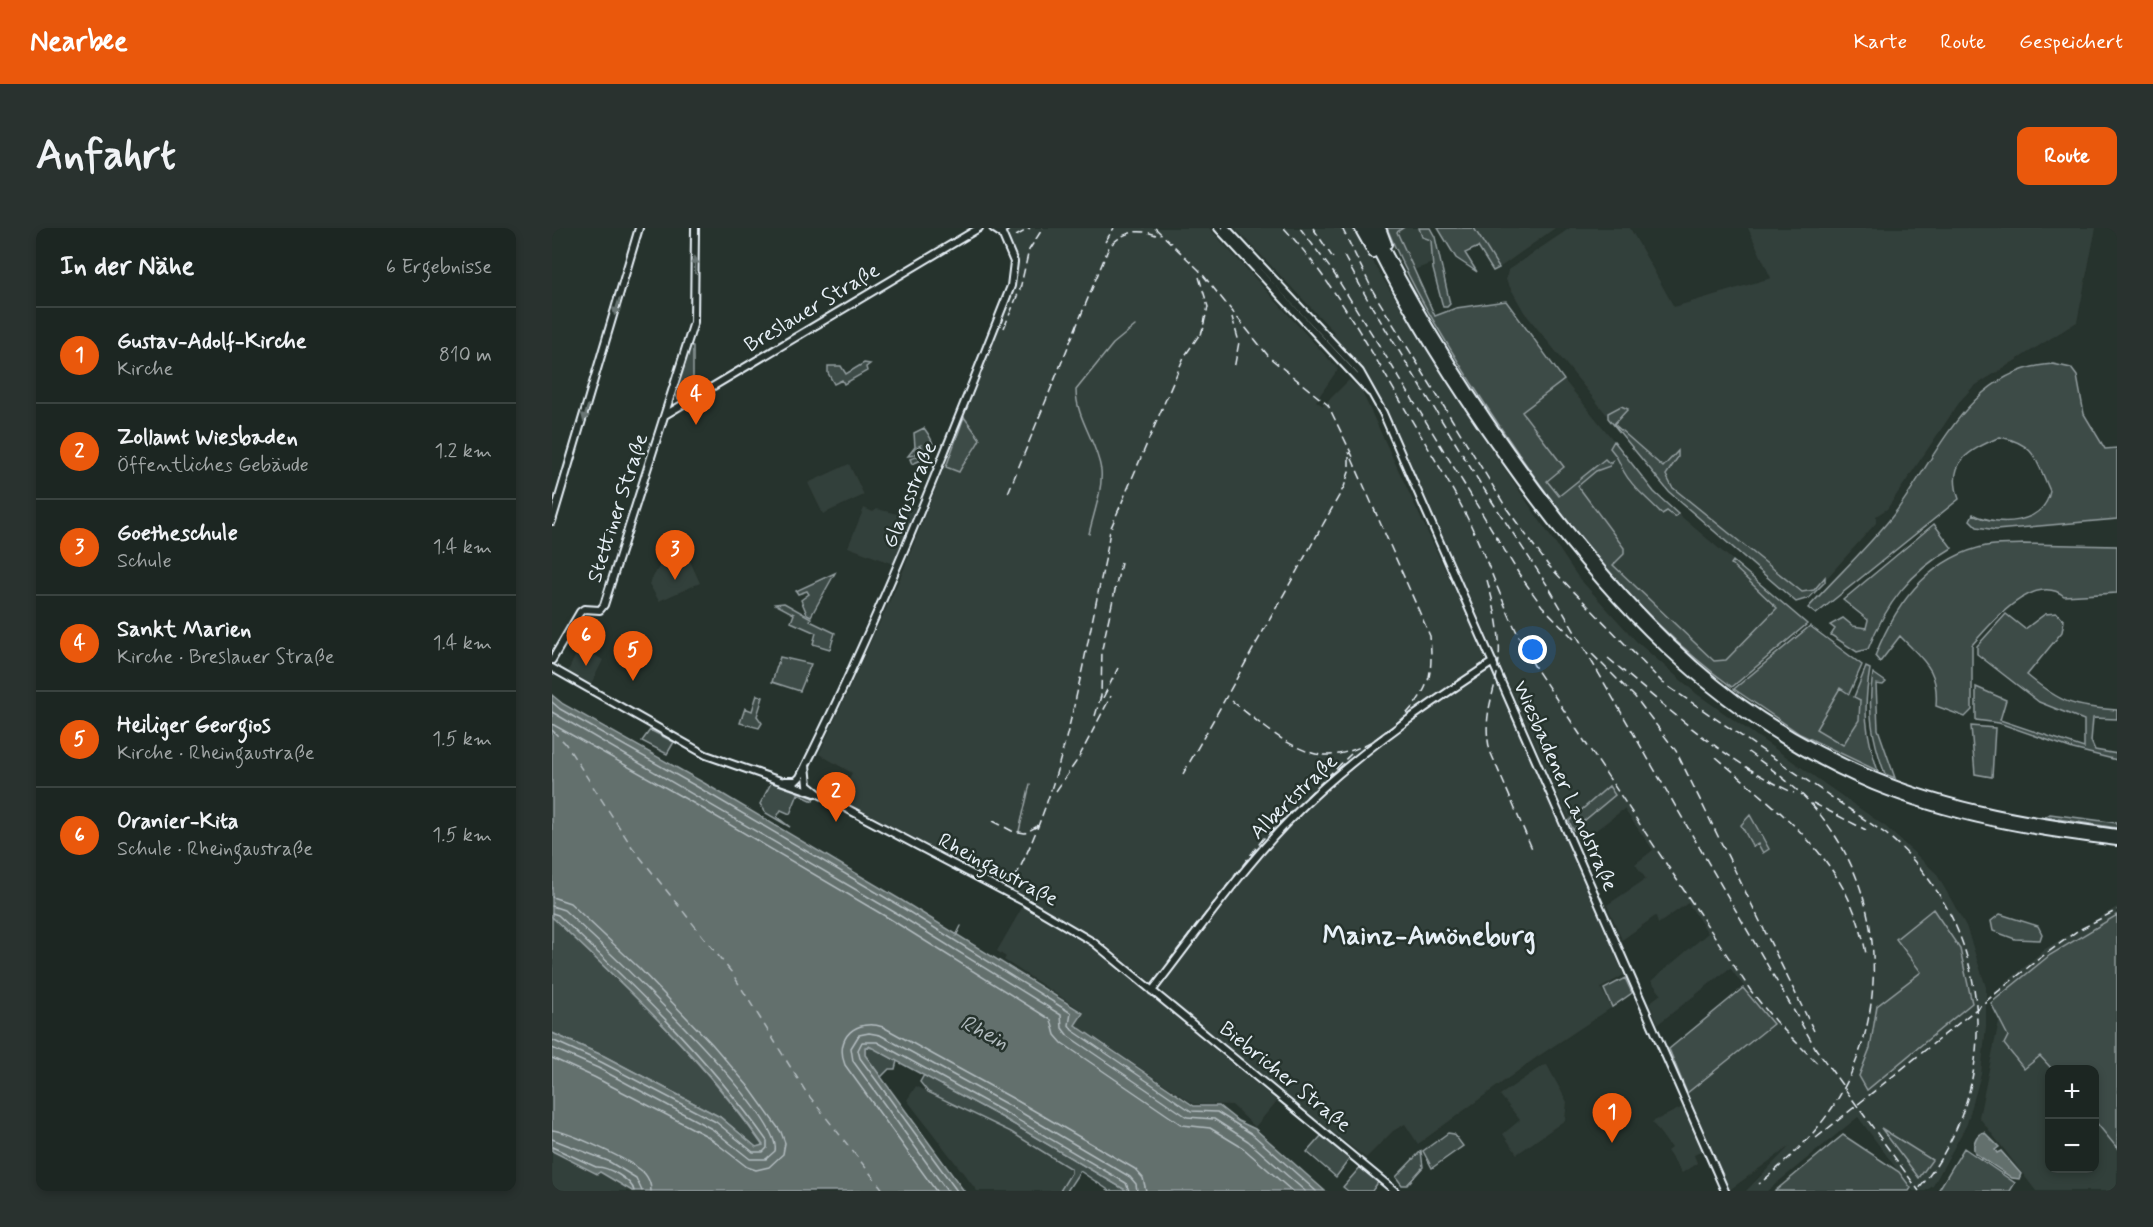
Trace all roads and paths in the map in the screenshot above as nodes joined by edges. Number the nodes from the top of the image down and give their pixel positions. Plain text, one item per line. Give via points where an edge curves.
1 (639, 228) edge
2 (695, 228) edge
3 (992, 228) edge
4 (1218, 228) edge
5 (1226, 228) edge
6 (1359, 228) edge
7 (1366, 228) edge
8 (1374, 228) edge
9 (1381, 228) edge
10 (979, 229) edge
11 (1003, 230) edge
12 (1392, 272) junction
13 (1350, 366) junction
14 (664, 415) junction
15 (552, 521) edge
16 (552, 660) edge
17 (1493, 662) junction
18 (552, 668) edge
19 (1737, 704) junction
20 (799, 780) junction
21 (806, 787) junction
22 (2117, 834) edge
23 (2117, 841) edge
24 (1152, 991) junction
25 (1395, 1191) edge
26 (1725, 1191) edge

1 -> 15 street
14 -> 2 street, Stettiner Straße via 694,322
3 - 11 street
4 - 13 street
5 - 13 street
6 - 12 highway
7 - 12 highway
8 - 12 highway
9 - 12 highway
10 - 14 street, Breslauer Straße
11 - 20 street, Glarusstraße via 1014,262 1011,286 895,575
12 - 19 highway via 1458,388 1545,511 1636,620
13 - 17 street, Wiesbadener Landstraße via 1372,395 1393,435
14 - 16 street, Stettiner Straße via 604,605 600,610 584,609 578,614
17 - 24 street, Albertstraße via 1362,755 1314,795 1246,869
17 - 26 street, Wiesbadener Landstraße
18 - 20 street, Rheingaustraße via 706,755 784,780
19 - 22 highway via 1823,753 1914,792 1989,814
19 - 23 highway via 1793,745 1837,769 1911,799 1989,821
20 - 21 street, Rheingaustraße
20 - 21 street
21 - 24 street, Rheingaustraße via 1091,941
24 - 25 street, Biebricher Straße

